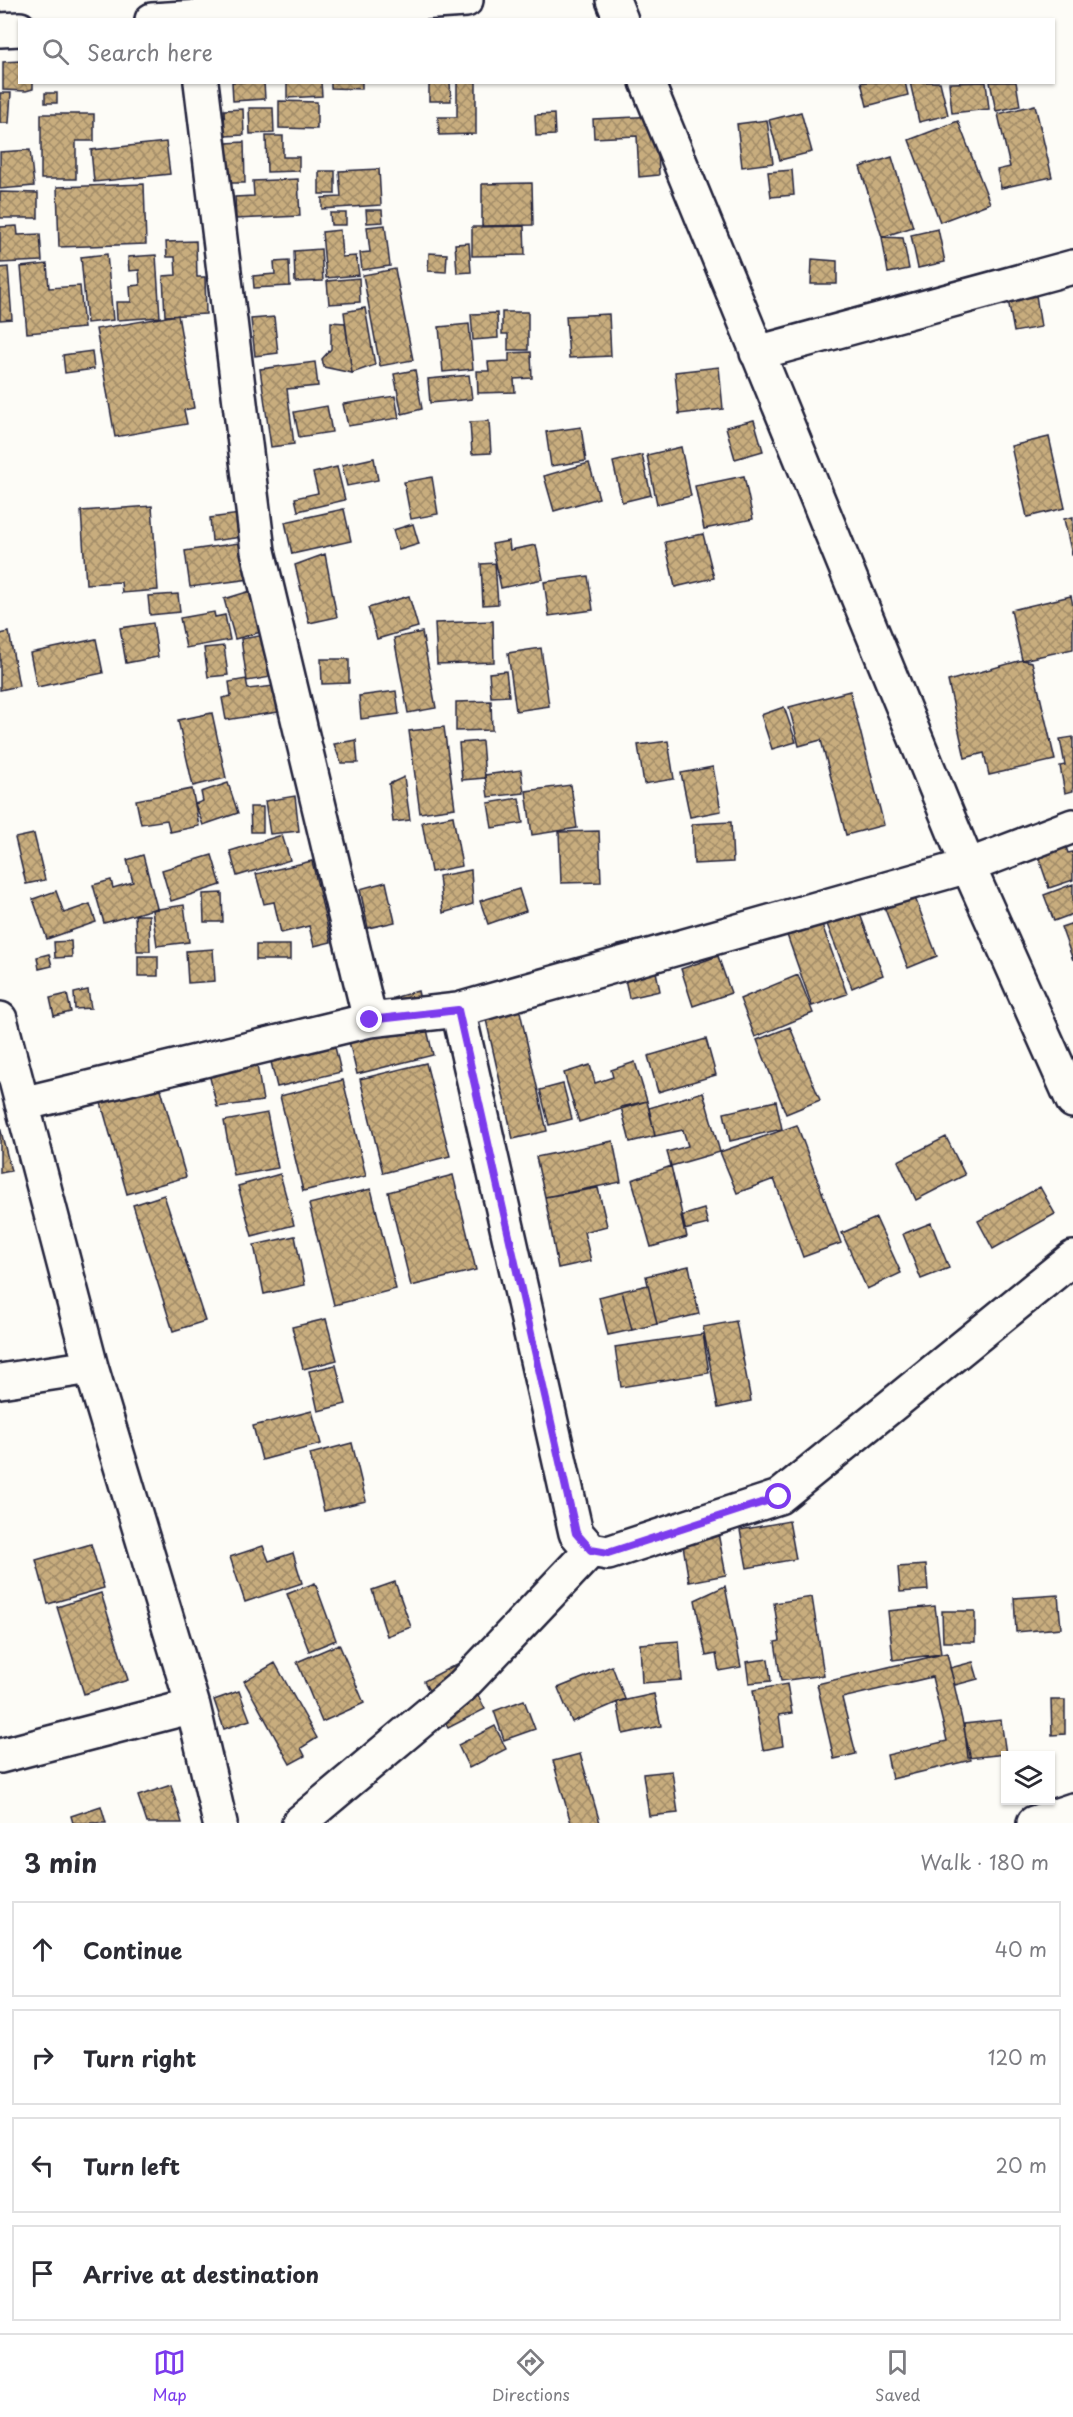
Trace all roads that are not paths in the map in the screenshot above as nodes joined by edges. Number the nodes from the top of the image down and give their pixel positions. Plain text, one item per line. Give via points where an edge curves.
1 (466, 0) edge
2 (613, 0) edge
3 (192, 12) edge
4 (162, 18) edge
5 (620, 18) edge
6 (18, 29) edge
7 (0, 30) edge
8 (201, 84) edge
9 (648, 84) edge
10 (1073, 267) edge
11 (757, 353) junction
12 (1073, 826) edge
13 (968, 866) junction
14 (458, 1010) junction
15 (0, 1019) edge
16 (370, 1020) junction
17 (1073, 1101) edge
18 (22, 1104) junction
19 (1073, 1258) edge
20 (91, 1367) junction
21 (0, 1381) edge
22 (591, 1550) junction
23 (193, 1706) junction
24 (0, 1756) edge
25 (1073, 1810) edge
26 (220, 1823) edge
27 (299, 1823) edge
28 (1034, 1823) edge

1 - 3 street
2 - 5 street
3 - 4 street
6 - 7 street
8 - 16 street via 258,551
9 - 11 street
10 - 11 street
11 - 13 street
12 - 13 street
13 - 14 street
13 - 17 street
14 - 16 street
14 - 22 street via 576,1533
15 - 18 street
16 - 18 street
18 - 20 street
19 - 22 street via 779,1497 608,1553
20 - 21 street
20 - 23 street
22 - 27 street via 461,1687
23 - 24 street
23 - 26 street
25 - 28 street

